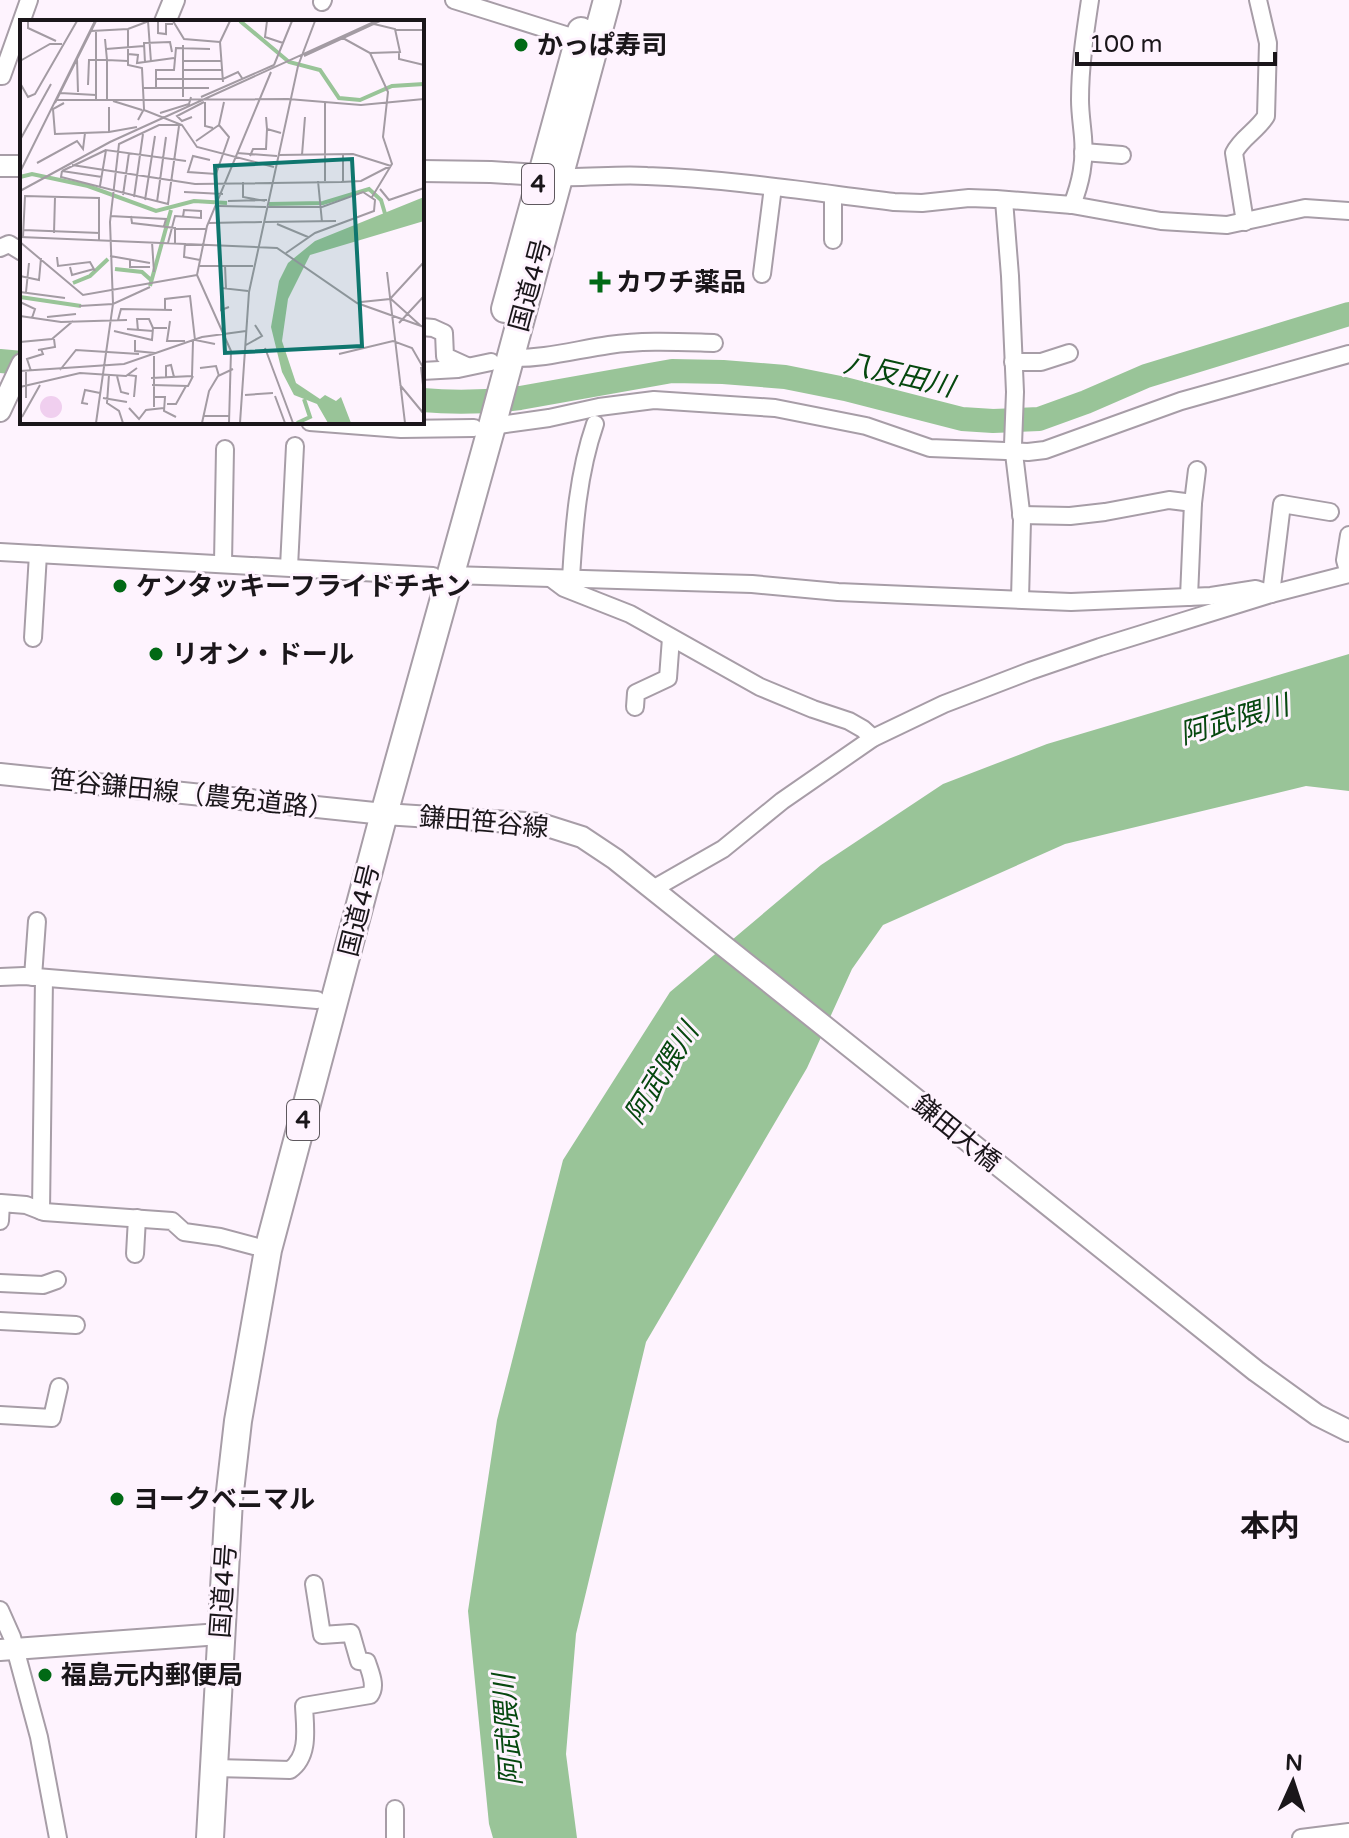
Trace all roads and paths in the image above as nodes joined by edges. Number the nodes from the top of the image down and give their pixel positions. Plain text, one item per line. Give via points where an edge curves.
1 (29, 0) edge
2 (174, 0) edge
3 (454, 0) edge
4 (589, 0) edge
5 (607, 0) edge
6 (1090, 0) edge
7 (1258, 0) edge
8 (22, 20) edge
9 (166, 20) edge
10 (20, 25) edge
11 (578, 39) junction
12 (0, 76) edge
13 (1083, 152) junction
14 (1122, 155) dead end
15 (424, 171) edge
16 (550, 176) junction
17 (773, 187) junction
18 (833, 195) junction
19 (1004, 200) junction
20 (1072, 205) junction
21 (1349, 211) edge
22 (1245, 222) junction
23 (833, 240) dead end
24 (0, 248) edge
25 (20, 251) edge
26 (762, 274) dead end
27 (424, 327) edge
28 (714, 343) dead end
29 (1069, 353) dead end
30 (1349, 354) edge
31 (1013, 362) junction
32 (493, 364) junction
33 (20, 369) edge
34 (424, 371) edge
35 (11, 390) edge
36 (0, 411) edge
37 (484, 423) junction
38 (336, 424) edge
39 (595, 424) dead end
40 (295, 446) dead end
41 (1014, 448) junction
42 (225, 449) dead end
43 (1197, 470) dead end
44 (1193, 503) junction
45 (1330, 512) dead end
46 (1021, 515) junction
47 (1349, 535) edge
48 (0, 552) edge
49 (38, 554) junction
50 (223, 563) junction
51 (289, 567) junction
52 (1349, 574) edge
53 (441, 575) junction
54 (550, 578) junction
55 (571, 578) junction
56 (1271, 594) junction
57 (1189, 597) junction
58 (1020, 599) junction
59 (33, 638) dead end
60 (671, 638) junction
61 (635, 707) dead end
62 (873, 738) junction
63 (0, 774) edge
64 (375, 813) junction
65 (656, 892) junction
66 (37, 921) dead end
67 (0, 977) edge
68 (39, 978) junction
69 (317, 1000) junction
70 (41, 1211) junction
71 (137, 1218) junction
72 (0, 1221) edge
73 (254, 1246) junction
74 (135, 1254) dead end
75 (57, 1280) dead end
76 (0, 1283) edge
77 (0, 1321) edge
78 (76, 1325) dead end
79 (59, 1387) dead end
80 (0, 1415) edge
81 (1349, 1431) edge
82 (314, 1584) dead end
83 (0, 1610) edge
84 (211, 1634) junction
85 (7, 1650) edge
86 (214, 1768) junction
87 (395, 1809) dead end
88 (1349, 1832) edge
89 (58, 1838) edge
90 (194, 1838) edge
91 (210, 1838) edge
92 (395, 1838) edge
93 (1301, 1838) edge

1 - 8 street
2 - 9 street
3 - 11 street
4 - 11 highway, 国道4号 / 4
5 - 16 highway, 国道4号 / 4
6 - 13 street via 1080,102
7 - 22 street via 1268,43 1266,116 1234,153
10 - 12 street
11 - 16 highway, 国道4号 / 4
13 - 14 street
13 - 20 street
15 - 16 street
16 - 17 street via 644,175
16 - 32 highway, 国道4号 / 4
17 - 18 street
17 - 26 street
18 - 19 street via 922,203
18 - 23 street
19 - 20 street
19 - 31 street
20 - 22 street via 1161,221
21 - 22 street via 1305,208
24 - 25 street via 9,244
27 - 32 street via 444,333 445,356
28 - 32 street via 609,345
29 - 31 street via 1041,362
30 - 41 street via 1181,401 1045,450
31 - 41 street
32 - 34 street
32 - 37 highway, 国道4号 / 4
33 - 35 street
35 - 36 street
37 - 38 street via 401,429
37 - 41 street via 681,401 775,408 866,426 930,448
37 - 53 highway, 国道4号 / 4
39 - 55 street via 576,510
40 - 51 street
41 - 46 street
42 - 50 street
43 - 44 street
44 - 46 street via 1169,500 1070,516
44 - 57 street
45 - 56 street via 1282,504
46 - 58 street
47 - 52 street
48 - 49 street
49 - 50 street
49 - 59 street
50 - 51 street
51 - 53 street
52 - 56 street
53 - 54 street
53 - 64 highway, 国道4号 / 4
54 - 55 street
54 - 60 street
55 - 58 street
56 - 57 street via 1256,589
56 - 62 street via 1030,671
57 - 58 street
60 - 61 street via 668,678 636,693
60 - 62 street via 760,687 849,721
62 - 65 street
63 - 64 street, 笹谷鎌田線（農免道路）
64 - 65 street, 鎌田笹谷線 via 541,824 599,847
64 - 69 highway, 国道4号 / 4
64 - 84 highway, 国道4号 / 4 via 268,1250 238,1421
65 - 81 street, 鎌田大橋 via 1256,1371
66 - 68 street
67 - 68 street
68 - 69 street
68 - 70 street
69 - 73 highway, 国道4号 / 4
70 - 71 street
70 - 72 street via 1,1203
71 - 73 street via 172,1221 184,1232
71 - 74 street
73 - 84 highway, 国道4号 / 4 via 227,1384 213,1501
75 - 76 street via 43,1285
77 - 78 street
79 - 80 street via 52,1418
82 - 86 street via 322,1635 351,1633 359,1661 367,1662 373,1691 304,1706 304,1747 299,1764 290,1770
83 - 85 street via 12,1637
84 - 85 street
84 - 86 highway, 国道4号 / 4
84 - 90 highway, 国道4号 / 4
85 - 89 street via 39,1737
86 - 91 highway, 国道4号 / 4
87 - 92 street
88 - 93 street

